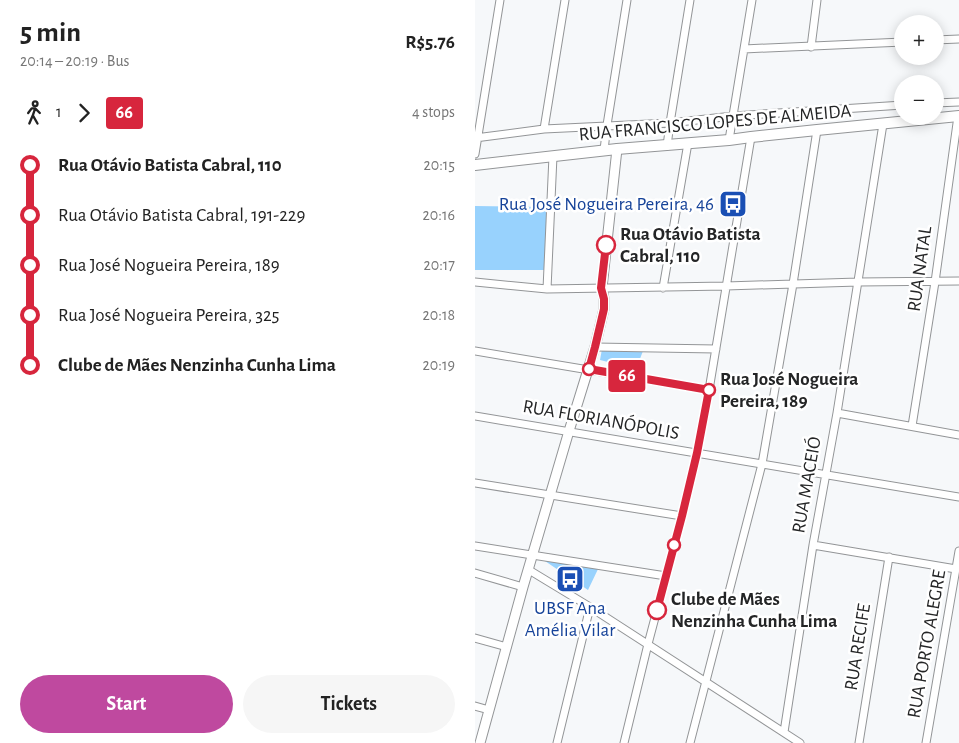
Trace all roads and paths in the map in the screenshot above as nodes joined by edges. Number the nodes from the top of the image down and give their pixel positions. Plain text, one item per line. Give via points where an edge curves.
1 (500, 0) edge
2 (565, 0) edge
3 (627, 0) edge
4 (690, 0) edge
5 (752, 0) edge
6 (817, 0) edge
7 (959, 38) edge
8 (944, 39) edge
9 (894, 42) edge
10 (811, 47) junction
11 (743, 49) junction
12 (959, 102) edge
13 (944, 103) edge
14 (894, 107) edge
15 (733, 116) junction
16 (958, 116) edge
17 (670, 123) junction
18 (883, 124) junction
19 (607, 125) junction
20 (544, 130) junction
21 (817, 130) junction
22 (751, 137) junction
23 (476, 138) edge
24 (729, 140) junction
25 (688, 143) junction
26 (667, 146) junction
27 (617, 149) junction
28 (605, 150) junction
29 (475, 154) edge
30 (553, 156) junction
31 (475, 165) edge
32 (959, 281) edge
33 (475, 282) edge
34 (858, 282) junction
35 (935, 282) junction
36 (793, 284) junction
37 (726, 286) junction
38 (601, 288) junction
39 (663, 288) junction
40 (547, 289) junction
41 (595, 347) junction
42 (715, 349) junction
43 (475, 351) edge
44 (589, 369) junction
45 (709, 390) junction
46 (837, 413) junction
47 (475, 416) edge
48 (912, 426) junction
49 (569, 431) junction
50 (959, 435) edge
51 (697, 453) junction
52 (762, 464) junction
53 (826, 474) junction
54 (475, 483) edge
55 (550, 495) junction
56 (959, 497) edge
57 (682, 516) junction
58 (813, 545) junction
59 (475, 546) edge
60 (959, 551) edge
61 (533, 555) junction
62 (889, 557) junction
63 (956, 569) junction
64 (529, 570) junction
65 (475, 573) edge
66 (666, 576) junction
67 (523, 587) junction
68 (590, 607) junction
69 (475, 638) edge
70 (648, 644) junction
71 (507, 647) junction
72 (706, 682) junction
73 (475, 706) edge
74 (489, 710) junction
75 (784, 732) junction
76 (480, 743) edge
77 (557, 743) edge
78 (624, 743) edge
79 (690, 743) edge
80 (800, 743) edge
81 (859, 743) edge
82 (926, 743) edge

1 - 23 street
2 - 20 street
3 - 19 street
4 - 17 street
5 - 11 street
6 - 10 street
7 - 8 street
9 - 10 street
10 - 11 street
11 - 15 street
12 - 13 street
14 - 15 street
15 - 17 street
15 - 24 street
16 - 18 main road, RUA FRANCISCO LOPES DE ALMEIDA
16 - 35 street, RUA NATAL
17 - 19 street
17 - 26 street
18 - 21 main road, RUA FRANCISCO LOPES DE ALMEIDA
18 - 34 street, RUA MACEIÓ
19 - 20 street
19 - 28 street
20 - 23 street
21 - 22 main road, RUA FRANCISCO LOPES DE ALMEIDA
21 - 36 street
22 - 24 main road, RUA FRANCISCO LOPES DE ALMEIDA
22 - 37 street
23 - 29 street
24 - 25 main road, RUA FRANCISCO LOPES DE ALMEIDA
25 - 26 main road, RUA FRANCISCO LOPES DE ALMEIDA
25 - 39 street
26 - 27 main road, RUA FRANCISCO LOPES DE ALMEIDA
27 - 28 main road, RUA FRANCISCO LOPES DE ALMEIDA
27 - 38 street
28 - 30 main road, RUA FRANCISCO LOPES DE ALMEIDA
30 - 31 main road, RUA FRANCISCO LOPES DE ALMEIDA
30 - 40 street
32 - 35 street
33 - 40 street
34 - 35 street
34 - 36 street
34 - 46 street, RUA MACEIÓ
35 - 48 street, RUA NATAL
36 - 37 street
36 - 52 street
37 - 39 street
37 - 42 street
38 - 39 street
38 - 40 street
38 - 41 street via 604,309
41 - 42 street
41 - 44 street
42 - 45 street
43 - 44 street
44 - 45 street
44 - 49 street
45 - 51 street
46 - 48 street
46 - 53 street, RUA MACEIÓ
47 - 49 street, RUA FLORIANÓPOLIS
48 - 50 street
49 - 51 street, RUA FLORIANÓPOLIS
49 - 55 street
51 - 52 street, RUA FLORIANÓPOLIS
51 - 57 street
52 - 53 street, RUA FLORIANÓPOLIS
52 - 72 street
53 - 56 street, RUA FLORIANÓPOLIS
53 - 58 street, RUA MACEIÓ
54 - 55 street
55 - 57 street
55 - 61 street
57 - 66 street
58 - 62 street
58 - 75 street, RUA MACEIÓ
59 - 61 street
60 - 63 street, RUA PORTO ALEGRE
61 - 64 street
61 - 66 street
62 - 63 street
62 - 81 street, RUA RECIFE
63 - 82 street, RUA PORTO ALEGRE
64 - 67 street
64 - 68 street
65 - 67 street
66 - 70 street
67 - 71 street
68 - 70 street
68 - 77 street
69 - 71 street
70 - 72 street
70 - 78 street
71 - 74 street
72 - 75 street
72 - 79 street
73 - 74 street
74 - 76 street
75 - 80 street

